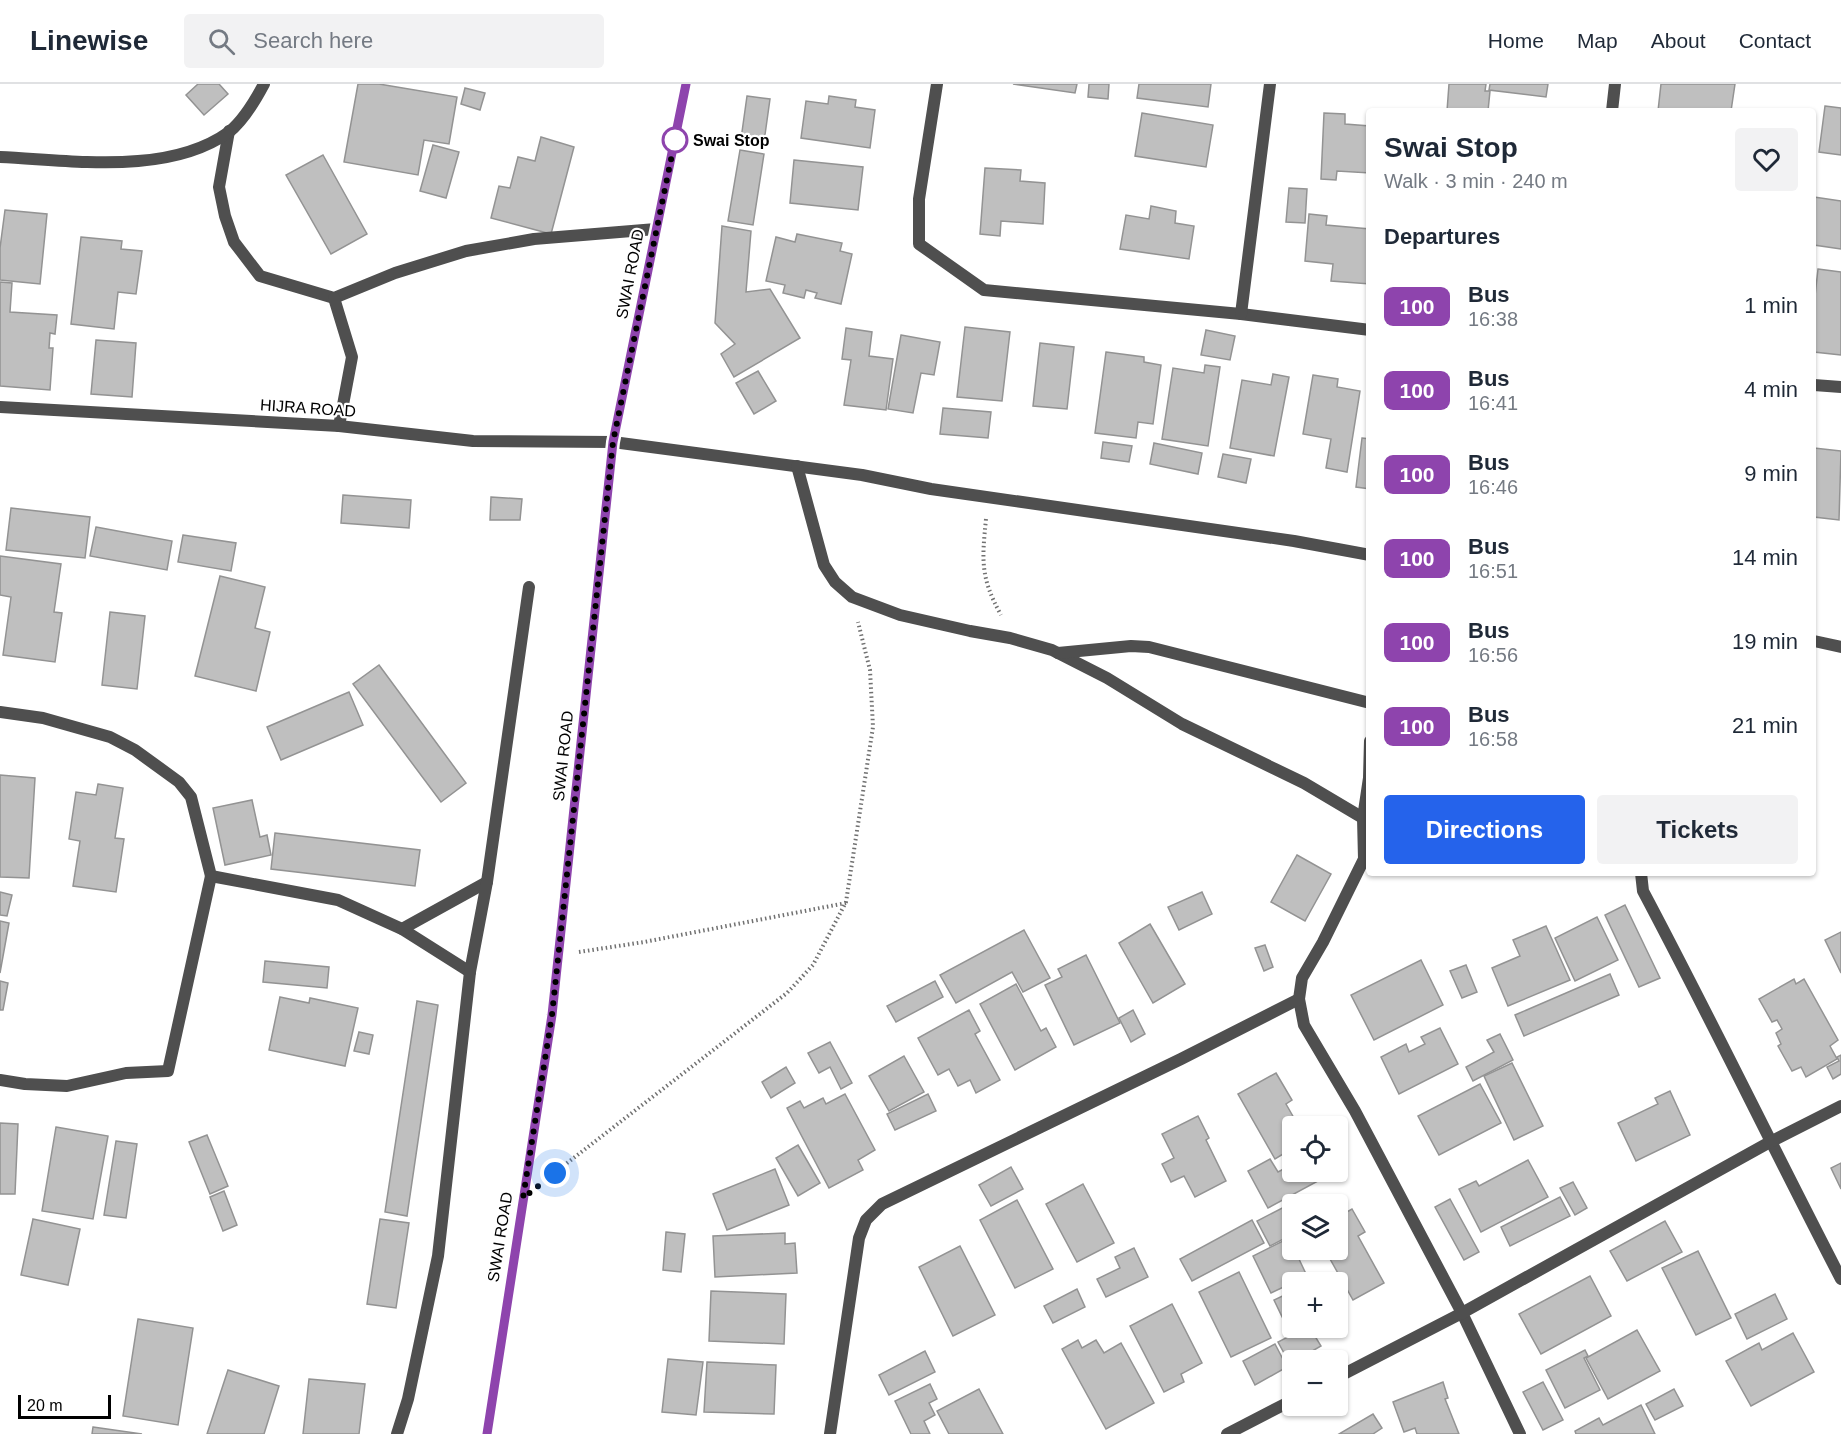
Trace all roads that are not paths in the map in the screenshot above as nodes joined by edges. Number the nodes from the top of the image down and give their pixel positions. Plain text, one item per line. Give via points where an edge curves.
1 (264, 84) edge
2 (686, 84) edge
3 (937, 84) edge
4 (1270, 84) edge
5 (1615, 84) edge
6 (1612, 108) edge
7 (229, 131) junction
8 (0, 157) edge
9 (656, 229) junction
10 (334, 298) junction
11 (1241, 314) junction
12 (1366, 330) edge
13 (1816, 385) edge
14 (1841, 387) edge
15 (0, 407) edge
16 (339, 426) junction
17 (613, 442) junction
18 (797, 466) junction
19 (1366, 554) edge
20 (529, 587) dead end
21 (1816, 641) edge
22 (1841, 646) edge
23 (1058, 653) junction
24 (1366, 702) edge
25 (0, 712) edge
26 (1366, 798) edge
27 (1363, 818) junction
28 (211, 876) junction
29 (1641, 876) edge
30 (487, 882) junction
31 (402, 929) junction
32 (470, 972) junction
33 (1299, 999) junction
34 (0, 1080) edge
35 (1841, 1106) edge
36 (1770, 1142) junction
37 (1841, 1279) edge
38 (1462, 1313) junction
39 (1348, 1372) edge
40 (1282, 1406) edge
41 (398, 1434) edge
42 (487, 1434) edge
43 (830, 1434) edge
44 (1227, 1434) edge
45 (1520, 1434) edge

1 - 7 street via 254,104
2 - 9 street, SWAI ROAD
3 - 11 street via 919,199 919,244 984,290
4 - 11 street
5 - 6 street
7 - 8 street via 186,154 127,162
7 - 10 street via 219,187 234,242 260,276
9 - 10 street via 534,239 466,251 395,273
9 - 17 street, SWAI ROAD
10 - 16 street via 352,357
11 - 12 street
13 - 14 street
15 - 16 street, HIJRA ROAD
16 - 17 street, HIJRA ROAD via 473,441
17 - 18 street, HIJRA ROAD
17 - 42 street, SWAI ROAD via 552,1015
18 - 19 street, HIJRA ROAD
18 - 23 street via 824,565 852,597 900,615 1010,638
20 - 30 street
21 - 22 street
23 - 24 street via 1131,646 1158,649
23 - 27 street via 1182,724 1304,783
25 - 28 street via 43,718 110,737 179,782 191,797
26 - 27 street
27 - 33 street via 1364,859 1302,978
28 - 31 street via 338,900
28 - 34 street via 168,1071 126,1073 67,1086
29 - 36 street via 1643,891
30 - 31 street
30 - 32 street
31 - 32 street
32 - 41 street via 438,1256
33 - 38 street via 1304,1025 1355,1111
33 - 43 street via 882,1204 866,1220 859,1238
35 - 36 street
36 - 37 street
36 - 38 street
38 - 39 street
38 - 45 street
40 - 44 street

